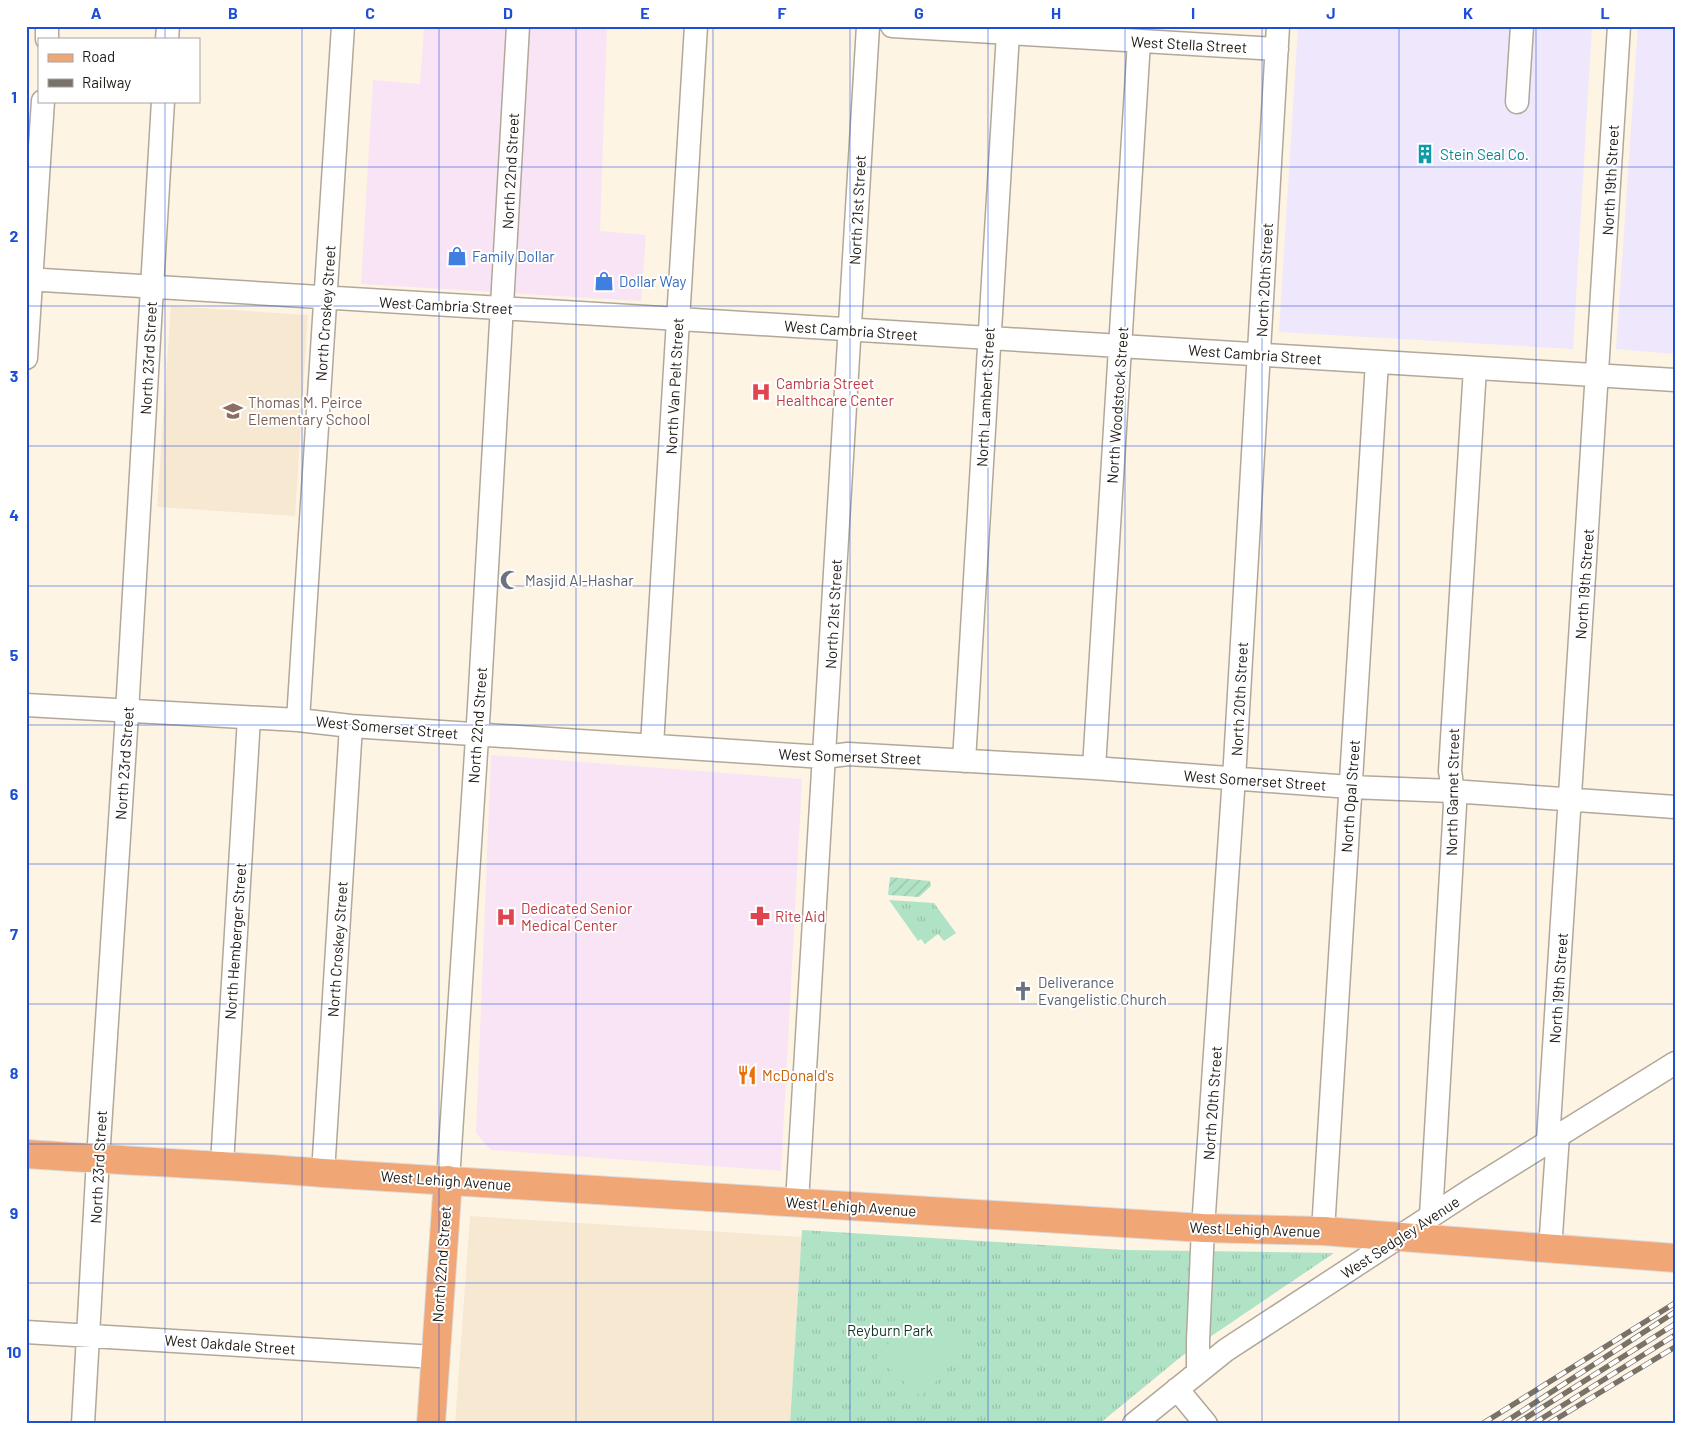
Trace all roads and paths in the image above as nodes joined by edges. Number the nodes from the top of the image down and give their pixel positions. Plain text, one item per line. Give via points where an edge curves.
1 (343, 26) edge
2 (518, 26) edge
3 (696, 26) edge
4 (868, 26) edge
5 (892, 26) edge
6 (1278, 26) edge
7 (1522, 26) edge
8 (1619, 26) edge
9 (1008, 33) junction
10 (1139, 41) junction
11 (1277, 49) junction
12 (43, 102) edge
13 (163, 102) edge
14 (1517, 102) dead end
15 (29, 279) edge
16 (152, 287) junction
17 (326, 298) junction
18 (502, 308) junction
19 (678, 319) junction
20 (850, 330) junction
21 (989, 338) junction
22 (1121, 346) junction
23 (1259, 355) junction
24 (26, 358) edge
25 (1377, 362) junction
26 (1475, 368) junction
27 (1598, 376) junction
28 (1675, 380) edge
29 (26, 705) edge
30 (128, 712) junction
31 (249, 718) junction
32 (298, 720) junction
33 (351, 726) junction
34 (477, 734) junction
35 (652, 745) junction
36 (824, 757) junction
37 (964, 761) junction
38 (1094, 768) junction
39 (1234, 780) junction
40 (1350, 787) junction
41 (1452, 791) junction
42 (1570, 799) junction
43 (1675, 807) edge
44 (1675, 1063) edge
45 (1553, 1138) junction
46 (26, 1154) edge
47 (98, 1159) junction
48 (222, 1164) junction
49 (323, 1172) junction
50 (448, 1180) junction
51 (797, 1202) junction
52 (1431, 1216) junction
53 (1203, 1228) junction
54 (1323, 1231) junction
55 (1399, 1237) junction
56 (1550, 1249) junction
57 (1675, 1258) edge
58 (26, 1332) edge
59 (88, 1336) junction
60 (434, 1357) junction
61 (1198, 1371) junction
62 (1178, 1389) junction
63 (83, 1424) edge
64 (431, 1424) edge
65 (1134, 1424) edge
66 (1206, 1424) edge

1 - 17 street, North Croskey Street
2 - 18 street, North 22nd Street
3 - 19 street, North Van Pelt Street
4 - 20 street, North 21st Street
5 - 9 street, West Stella Street
6 - 11 street, North 20th Street
7 - 14 street
8 - 27 street, North 19th Street
9 - 10 street, West Stella Street
9 - 21 street, North Lambert Street
10 - 11 street, West Stella Street
10 - 22 street, North Woodstock Street
11 - 23 street, North 20th Street
12 - 15 street
13 - 16 street, North 23rd Street
15 - 16 street, West Cambria Street
15 - 24 street
16 - 17 street, West Cambria Street
16 - 30 street, North 23rd Street
17 - 18 street, West Cambria Street
17 - 32 street, North Croskey Street
18 - 19 street, West Cambria Street
18 - 34 street, North 22nd Street
19 - 20 street, West Cambria Street
19 - 35 street, North Van Pelt Street
20 - 21 street, West Cambria Street
20 - 36 street, North 21st Street
21 - 22 street, West Cambria Street
21 - 37 street, North Lambert Street
22 - 23 street, West Cambria Street
22 - 38 street, North Woodstock Street
23 - 25 street, West Cambria Street
23 - 39 street, North 20th Street
25 - 26 street, West Cambria Street
25 - 40 street, North Opal Street
26 - 27 street, West Cambria Street
26 - 41 street, North Garnet Street via 1450,771
27 - 28 street, West Cambria Street
27 - 42 street, North 19th Street
29 - 30 street, West Somerset Street
30 - 31 street, West Somerset Street
30 - 47 street, North 23rd Street
31 - 32 street, West Somerset Street
31 - 48 street, North Hemberger Street
32 - 33 street, West Somerset Street
33 - 34 street, West Somerset Street
33 - 49 street, North Croskey Street
34 - 35 street, West Somerset Street
34 - 50 street, North 22nd Street
35 - 36 street, West Somerset Street
36 - 37 street, West Somerset Street via 848,754
36 - 51 street, North 21st Street
37 - 38 street, West Somerset Street
38 - 39 street, West Somerset Street
39 - 40 street, West Somerset Street
39 - 53 street, North 20th Street
40 - 41 street, West Somerset Street
40 - 54 street, North Opal Street
41 - 42 street, West Somerset Street
41 - 52 street, North Garnet Street via 1455,805
42 - 43 street, West Somerset Street
42 - 45 street, North 19th Street
44 - 45 street, West Sedgley Avenue
45 - 52 street, West Sedgley Avenue
45 - 56 street, North 19th Street
46 - 47 main road, West Lehigh Avenue
47 - 48 main road, West Lehigh Avenue
47 - 59 street, North 23rd Street
48 - 49 main road, West Lehigh Avenue
49 - 50 main road, West Lehigh Avenue
50 - 51 main road, West Lehigh Avenue
50 - 60 main road, North 22nd Street
51 - 53 main road, West Lehigh Avenue
52 - 55 street, West Sedgley Avenue
53 - 54 main road, West Lehigh Avenue
53 - 61 street, North 20th Street
54 - 55 main road, West Lehigh Avenue
55 - 56 main road, West Lehigh Avenue
55 - 61 street, West Sedgley Avenue
56 - 57 main road, West Lehigh Avenue
58 - 59 street, West Oakdale Street
59 - 60 street, West Oakdale Street
59 - 63 street, North 23rd Street
60 - 64 main road, North 22nd Street
61 - 62 street, West Sedgley Avenue
62 - 65 street, West Sedgley Avenue
62 - 66 street

